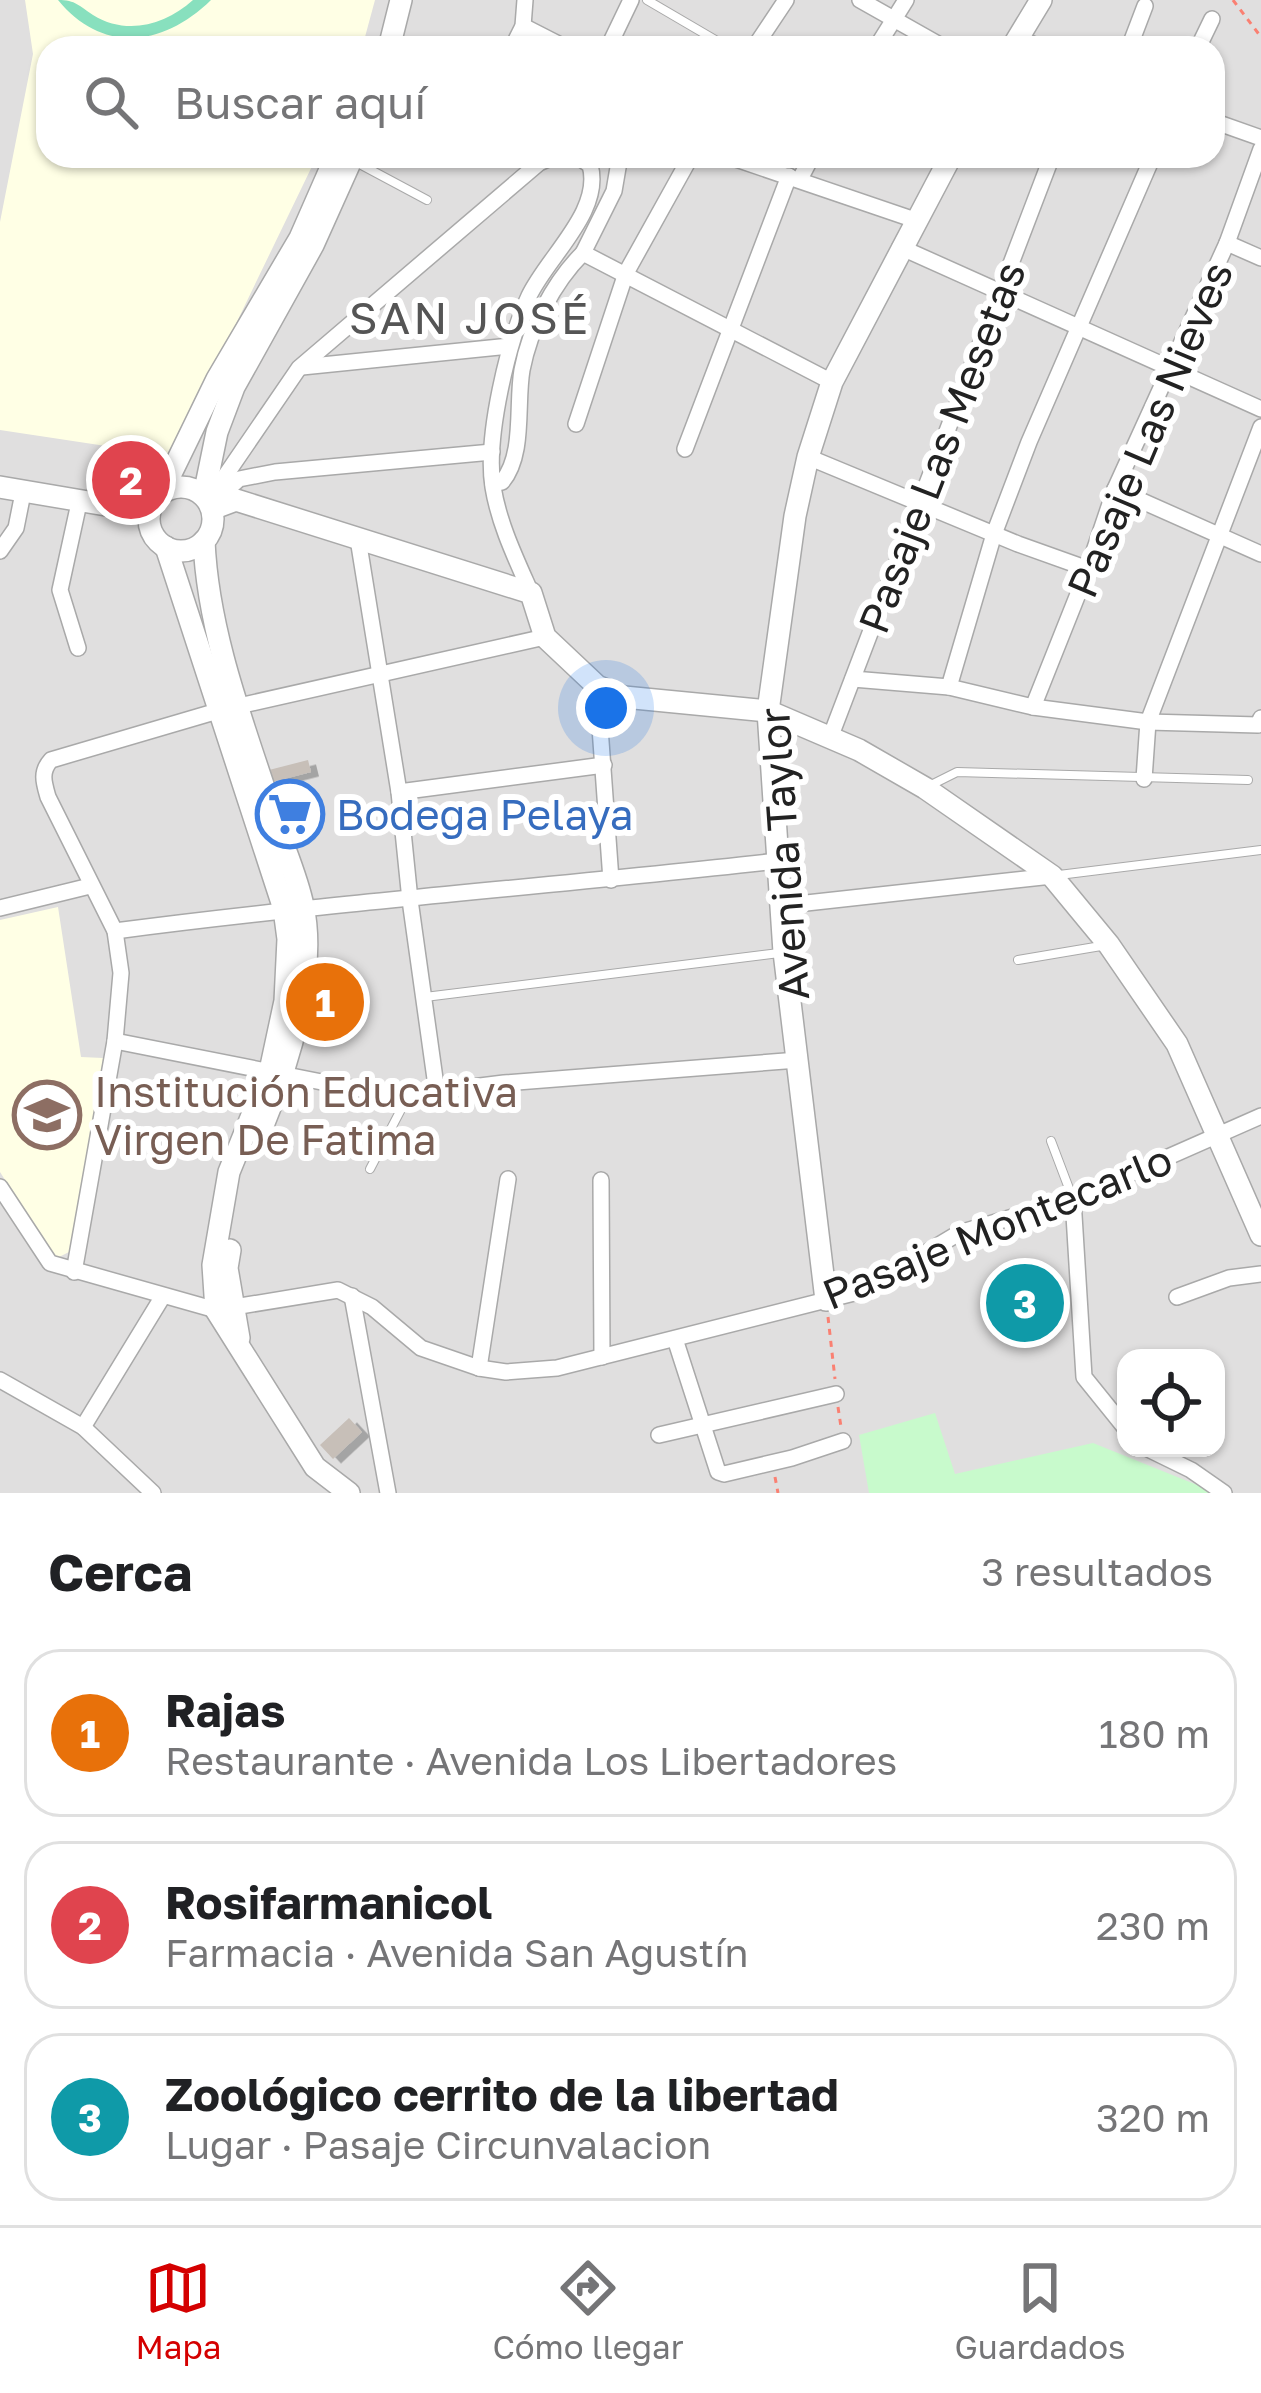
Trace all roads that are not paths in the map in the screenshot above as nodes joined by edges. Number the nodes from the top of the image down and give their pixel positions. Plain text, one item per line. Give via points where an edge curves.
1 (386, 0) edge
2 (401, 0) edge
3 (525, 0) edge
4 (631, 0) edge
5 (644, 0) edge
6 (786, 0) edge
7 (860, 0) edge
8 (906, 0) edge
9 (1041, 0) edge
10 (1145, 6) dead end
11 (895, 18) junction
12 (622, 19) junction
13 (1212, 20) dead end
14 (523, 26) junction
15 (378, 36) edge
16 (392, 36) edge
17 (518, 36) edge
18 (543, 36) edge
19 (614, 36) edge
20 (708, 36) edge
21 (762, 36) edge
22 (884, 36) edge
23 (925, 36) edge
24 (1020, 36) edge
25 (1134, 36) edge
26 (1204, 36) edge
27 (1225, 125) edge
28 (1261, 138) edge
29 (1261, 149) edge
30 (341, 168) edge
31 (343, 168) edge
32 (368, 168) edge
33 (520, 168) edge
34 (591, 168) edge
35 (618, 168) edge
36 (684, 168) edge
37 (764, 168) edge
38 (803, 168) edge
39 (944, 168) edge
40 (1047, 168) edge
41 (1148, 168) edge
42 (795, 178) junction
43 (428, 200) dead end
44 (915, 220) junction
45 (1227, 243) junction
46 (900, 247) junction
47 (583, 253) junction
48 (1261, 258) edge
49 (626, 273) junction
50 (1001, 290) junction
51 (1081, 327) junction
52 (731, 328) junction
53 (510, 346) junction
54 (299, 368) junction
55 (1170, 370) junction
56 (832, 382) junction
57 (1261, 409) edge
58 (575, 424) dead end
59 (1261, 427) edge
60 (685, 449) dead end
61 (492, 452) junction
62 (808, 457) junction
63 (493, 484) junction
64 (0, 487) edge
65 (1115, 490) junction
66 (23, 493) junction
67 (160, 494) junction
68 (79, 503) junction
69 (208, 503) junction
70 (920, 503) junction
71 (106, 505) junction
72 (994, 534) junction
73 (1220, 536) junction
74 (158, 538) junction
75 (358, 538) junction
76 (204, 541) junction
77 (0, 550) edge
78 (1261, 554) edge
79 (1088, 568) junction
80 (531, 593) junction
81 (213, 605) junction
82 (189, 612) junction
83 (545, 637) junction
84 (78, 648) dead end
85 (377, 674) junction
86 (853, 679) junction
87 (598, 686) junction
88 (949, 687) junction
89 (1033, 707) junction
90 (229, 708) junction
91 (768, 711) junction
92 (1148, 722) junction
93 (1259, 722) edge
94 (830, 738) junction
95 (604, 765) junction
96 (1144, 779) junction
97 (1249, 780) dead end
98 (925, 788) junction
99 (399, 792) junction
100 (1261, 850) edge
101 (777, 861) junction
102 (1052, 876) junction
103 (611, 880) junction
104 (90, 886) junction
105 (410, 900) junction
106 (779, 906) junction
107 (0, 908) edge
108 (294, 909) junction
109 (115, 931) junction
110 (1109, 945) junction
111 (784, 952) junction
112 (1018, 960) dead end
113 (423, 997) junction
114 (115, 1041) junction
115 (798, 1060) junction
116 (277, 1073) junction
117 (437, 1093) junction
118 (408, 1095) junction
119 (1261, 1116) edge
120 (1215, 1135) junction
121 (1051, 1141) dead end
122 (370, 1169) dead end
123 (508, 1179) dead end
124 (601, 1180) dead end
125 (1, 1192) edge
126 (1073, 1199) junction
127 (1261, 1235) edge
128 (74, 1272) junction
129 (1261, 1274) edge
130 (163, 1296) junction
131 (352, 1297) junction
132 (1177, 1297) dead end
133 (826, 1300) junction
134 (224, 1309) junction
135 (675, 1339) junction
136 (602, 1357) junction
137 (479, 1367) junction
138 (0, 1380) edge
139 (836, 1394) road end
140 (1117, 1419) edge
141 (704, 1425) junction
142 (83, 1427) junction
143 (659, 1435) dead end
144 (843, 1441) road end
145 (1165, 1457) edge
146 (153, 1493) edge
147 (349, 1493) edge
148 (388, 1493) edge
149 (1224, 1493) edge

1 - 15 street
2 - 16 street
3 - 14 street
4 - 12 street
5 - 12 street
5 - 20 lane
6 - 21 street
7 - 11 street
8 - 11 street
9 - 24 street
10 - 25 street
11 - 22 street
11 - 23 street
12 - 19 street
13 - 26 street
14 - 17 street
14 - 18 street
27 - 28 street
29 - 45 street, Pasaje Las Nieves
30 - 67 street
31 - 69 street via 314,245 234,387 217,432
32 - 43 lane
33 - 54 street
34 - 53 street via 587,208 530,294
35 - 47 street
36 - 49 street
37 - 42 street
38 - 42 street
39 - 44 street, Avenida Taylor
40 - 50 street, Pasaje Las Mesetas
41 - 51 street
42 - 44 street
42 - 52 street
44 - 46 street, Avenida Taylor
45 - 48 street
45 - 55 street, Pasaje Las Nieves
46 - 50 street
46 - 56 street, Avenida Taylor
47 - 49 street
47 - 63 street via 558,280 533,334 512,465
49 - 52 street
49 - 58 street
50 - 51 street
50 - 70 street, Pasaje Las Mesetas
51 - 55 street
51 - 72 street
52 - 56 street
52 - 60 street
53 - 54 street
53 - 61 street
54 - 69 street
55 - 57 street
55 - 65 street, Pasaje Las Nieves
56 - 62 street, Avenida Taylor
59 - 73 street
61 - 63 street
61 - 69 street via 239,479
62 - 70 street
62 - 91 street, Avenida Taylor
63 - 80 street
64 - 66 street
65 - 73 street
65 - 79 street, Pasaje Las Nieves
66 - 68 street
66 - 77 street via 16,528
67 - 69 street via 188,487
67 - 71 street
67 - 74 street via 149,512
68 - 71 street
68 - 84 street via 60,590
69 - 75 street via 236,500
69 - 76 street via 212,526
70 - 72 street
70 - 86 street, Pasaje Las Mesetas
71 - 74 street
72 - 79 street
72 - 88 street
73 - 78 street
73 - 92 street
74 - 76 street via 186,551
74 - 82 street
75 - 80 street
75 - 85 street
76 - 81 street
79 - 89 street, Pasaje Las Nieves
80 - 83 street
81 - 82 street
81 - 90 street
82 - 90 street
83 - 85 street
83 - 87 street
85 - 90 street
85 - 99 street
86 - 88 street
86 - 94 street, Pasaje Las Mesetas
87 - 91 street via 624,697
87 - 95 street
88 - 89 street
89 - 92 street
90 - 104 street via 51,760 43,773 48,797
90 - 108 street
91 - 94 street
91 - 101 street, Avenida Taylor
92 - 93 street
92 - 96 street
94 - 98 street
95 - 99 street
95 - 103 street
96 - 97 lane
96 - 98 lane via 957,772
98 - 102 street
99 - 105 street
100 - 102 lane
101 - 103 street
101 - 106 street, Avenida Taylor
102 - 106 street
102 - 110 street
103 - 105 street
104 - 107 street
104 - 109 street
105 - 108 street
105 - 113 street
106 - 111 street, Avenida Taylor
108 - 109 street
108 - 116 street via 301,1005
109 - 114 street
110 - 112 lane
110 - 120 street via 1177,1044
111 - 113 lane
111 - 115 street, Avenida Taylor
113 - 117 street
114 - 116 street
114 - 128 street
115 - 117 street
115 - 133 street, Avenida Taylor
116 - 118 street
116 - 134 street via 242,1175
117 - 118 street
118 - 122 lane
119 - 120 street, Pasaje Montecarlo
120 - 126 street, Pasaje Montecarlo
120 - 127 street
121 - 126 lane
123 - 137 street
124 - 136 street
125 - 128 street via 50,1263
126 - 133 street, Pasaje Montecarlo via 959,1233 862,1291
126 - 140 street via 1084,1377
128 - 130 street
129 - 132 street
130 - 134 street
130 - 142 street
131 - 134 street via 338,1290
131 - 137 street, Pasaje Montecarlo via 421,1348
131 - 148 street
133 - 135 street, Pasaje Montecarlo
134 - 147 street via 316,1467
135 - 136 street, Pasaje Montecarlo
135 - 141 street
136 - 137 street, Pasaje Montecarlo via 557,1368
138 - 142 street
139 - 141 street
141 - 143 street
141 - 144 street via 724,1474
142 - 146 street
145 - 149 street

